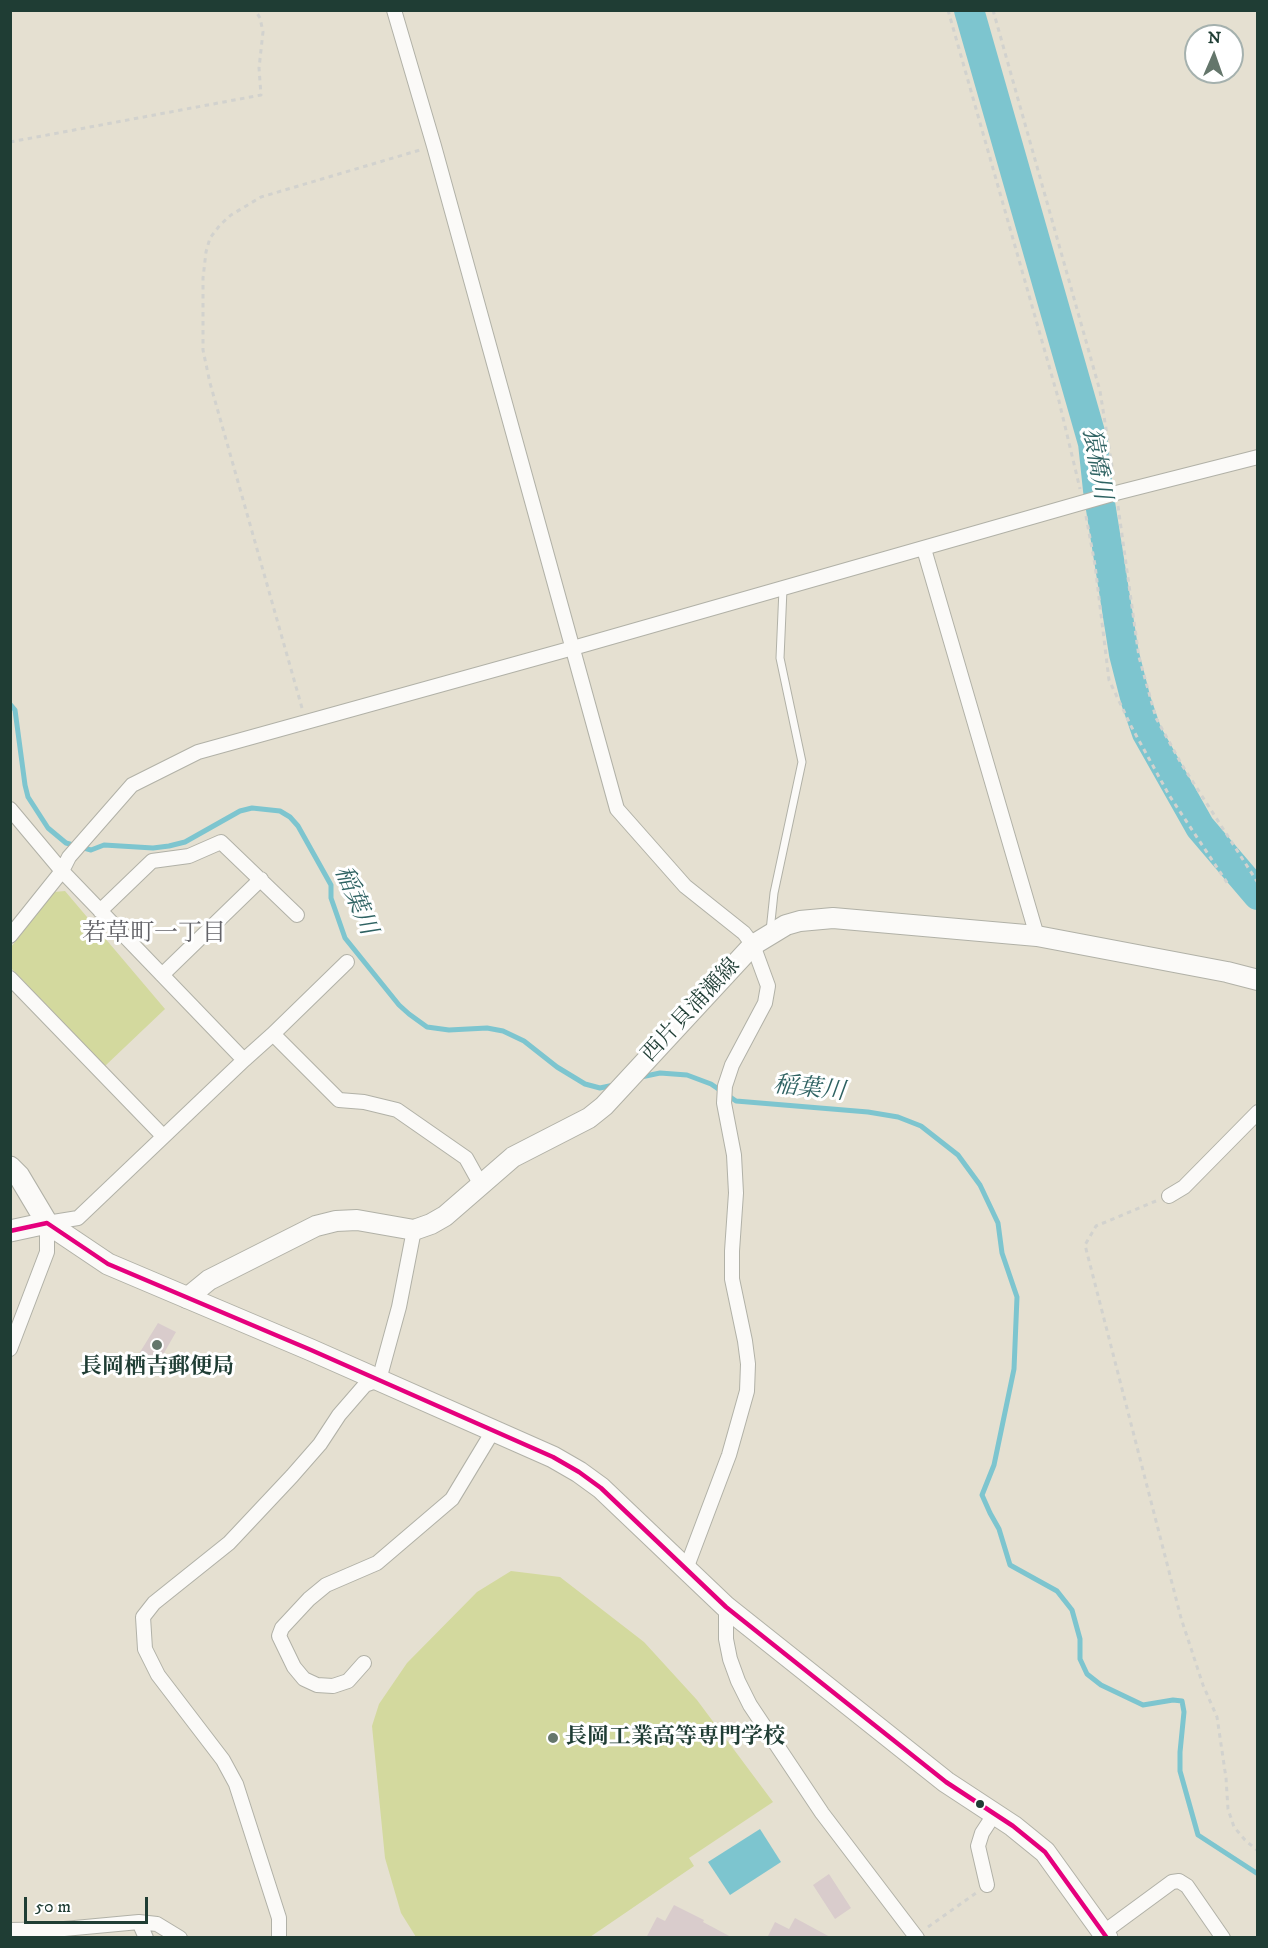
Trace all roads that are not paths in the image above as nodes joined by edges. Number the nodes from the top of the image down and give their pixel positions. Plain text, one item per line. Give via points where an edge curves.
1 (394, 10) edge
2 (1257, 457) edge
3 (924, 549) junction
4 (783, 589) junction
5 (573, 648) junction
6 (10, 809) edge
7 (62, 871) junction
8 (261, 879) junction
9 (100, 911) junction
10 (297, 915) dead end
11 (770, 933) junction
12 (10, 936) edge
13 (1037, 936) junction
14 (753, 945) junction
15 (347, 962) dead end
16 (162, 975) junction
17 (10, 978) edge
18 (1257, 980) edge
19 (273, 1034) junction
20 (244, 1060) junction
21 (1257, 1112) edge
22 (163, 1136) junction
23 (10, 1167) edge
24 (481, 1185) junction
25 (1168, 1196) road end
26 (47, 1223) junction
27 (414, 1230) junction
28 (10, 1231) edge
29 (187, 1298) junction
30 (10, 1349) edge
31 (379, 1380) junction
32 (493, 1431) junction
33 (686, 1569) junction
34 (726, 1607) junction
35 (364, 1663) dead end
36 (994, 1813) junction
37 (987, 1885) road end
38 (139, 1922) junction
39 (10, 1930) edge
40 (1106, 1935) edge
41 (916, 1937) edge
42 (146, 1938) edge
43 (180, 1938) edge
44 (279, 1938) edge
45 (1223, 1938) edge

1 - 5 street
2 - 3 street
3 - 4 street
3 - 13 street
4 - 5 street
4 - 11 lane via 780,658 802,762 774,892
5 - 7 street via 198,752 132,785 69,857
5 - 14 street via 617,808 685,886 744,933
6 - 7 street
7 - 9 street
7 - 12 street
8 - 9 street via 221,842 189,856 152,861
8 - 10 street
8 - 16 street
9 - 16 street
11 - 13 main road, 西片貝浦瀬線 via 800,921 833,918
11 - 14 main road, 西片貝浦瀬線
13 - 18 main road, 西片貝浦瀬線
14 - 24 main road, 西片貝浦瀬線 via 604,1106 589,1118 513,1157
14 - 33 street via 766,976 767,995 732,1065 724,1103 734,1155 736,1193 732,1280 745,1341 747,1391 729,1455
15 - 19 street
16 - 20 street
17 - 22 street
19 - 20 street
19 - 24 street via 339,1100 397,1110 466,1158
20 - 22 street
21 - 25 street via 1184,1187
22 - 26 street via 78,1218
23 - 26 main road
24 - 27 main road, 西片貝浦瀬線 via 445,1216
26 - 28 main road
26 - 29 main road via 108,1264
26 - 30 street via 47,1252
27 - 29 main road via 357,1220 316,1226 209,1280
27 - 31 street
29 - 31 main road
31 - 32 main road
31 - 44 street via 365,1385 320,1444 230,1543 154,1603 143,1617 145,1649 158,1675 223,1760 236,1784 279,1918
32 - 33 main road via 579,1472
32 - 35 street via 452,1499 377,1563 326,1585 282,1628 279,1636 294,1667 316,1685 333,1686 348,1681
33 - 34 main road
34 - 36 main road via 946,1782
34 - 41 street via 730,1659 750,1705 822,1814
36 - 37 street via 978,1846
36 - 40 main road via 1045,1852
38 - 39 street
38 - 42 street
38 - 43 street via 157,1924
40 - 45 street via 1172,1882 1179,1881 1187,1886

